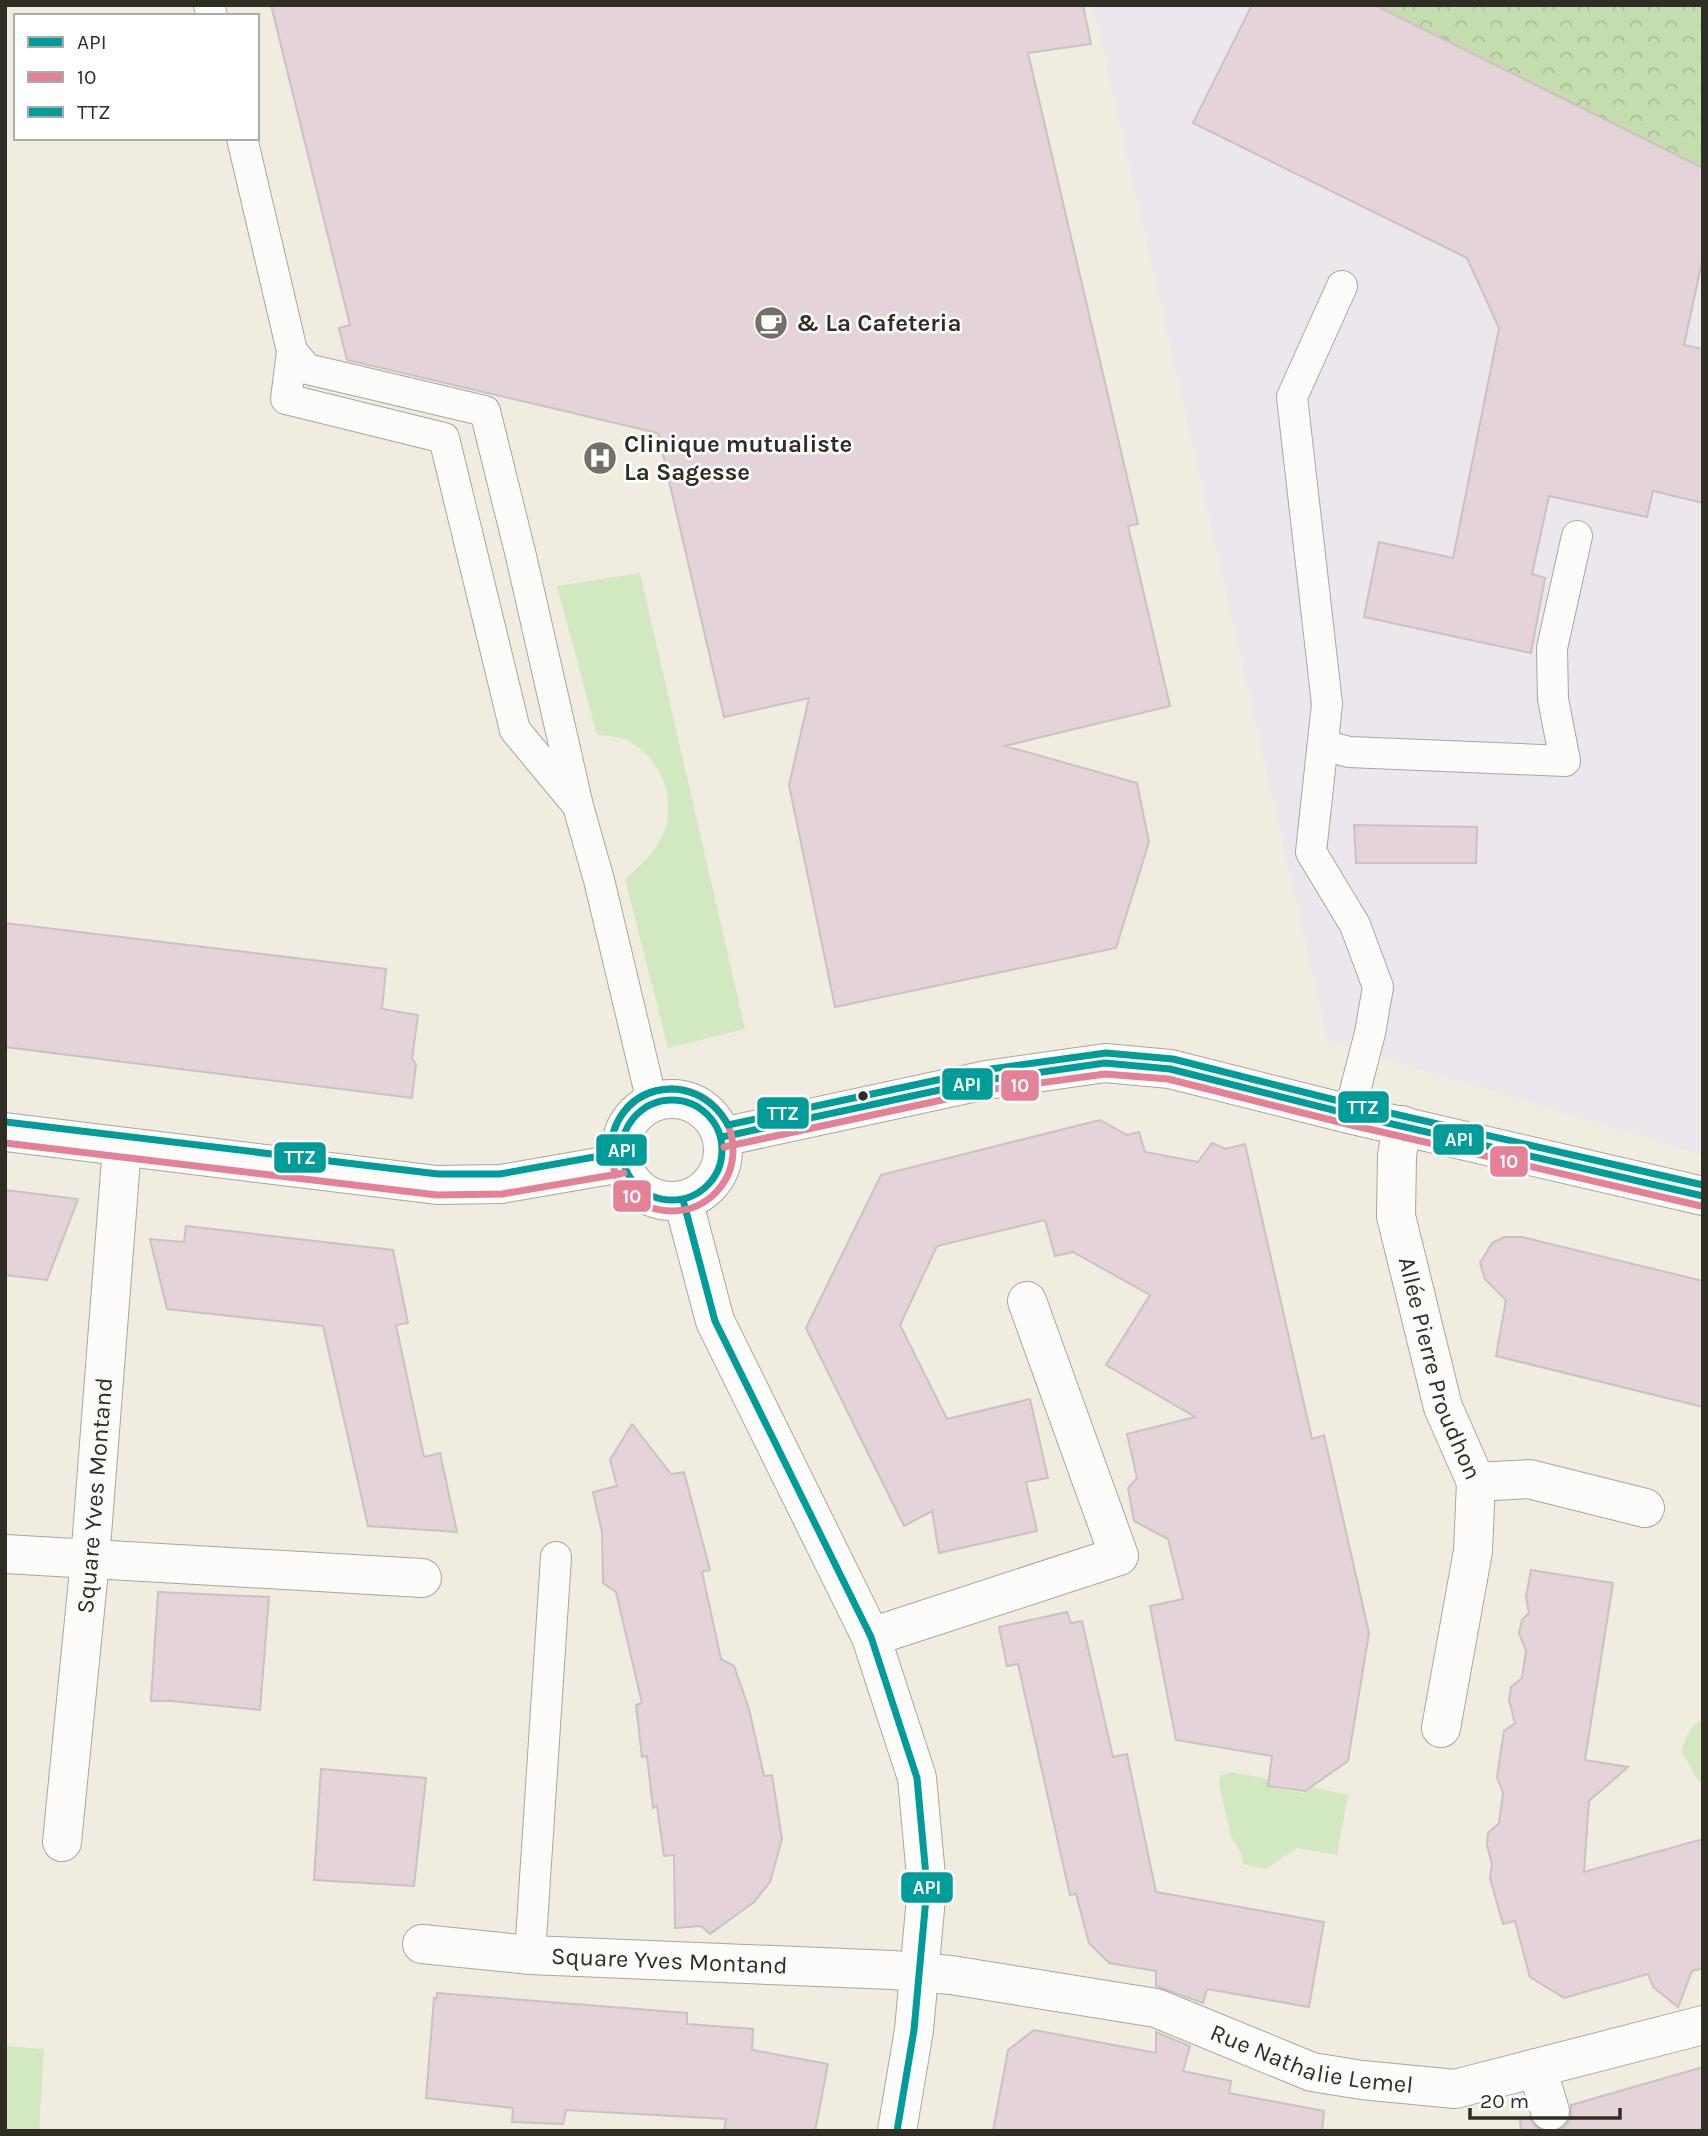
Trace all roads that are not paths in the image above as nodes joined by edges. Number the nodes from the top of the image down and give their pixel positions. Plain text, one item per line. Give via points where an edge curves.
1 (242, 140) edge
2 (1342, 286) dead end
3 (292, 351) junction
4 (1577, 536) dead end
5 (1323, 745) junction
6 (578, 806) junction
7 (652, 1102) junction
8 (1349, 1114) junction
9 (1402, 1125) junction
10 (5, 1132) edge
11 (722, 1137) junction
12 (122, 1147) junction
13 (622, 1163) junction
14 (1703, 1196) edge
15 (683, 1200) junction
16 (1027, 1301) dead end
17 (1476, 1482) junction
18 (1645, 1508) dead end
19 (5, 1554) edge
20 (556, 1557) dead end
21 (90, 1560) junction
22 (422, 1578) dead end
23 (871, 1637) junction
24 (1441, 1728) dead end
25 (62, 1842) dead end
26 (422, 1944) dead end
27 (530, 1955) junction
28 (919, 1973) junction
29 (1703, 2025) edge
30 (1536, 2068) junction
31 (1550, 2111) dead end
32 (897, 2131) edge

1 - 3 lane
2 - 5 lane via 1292,397 1327,704
3 - 6 lane via 286,400 444,438 515,730
3 - 6 lane via 307,369 485,411
4 - 5 lane via 1552,648 1553,699 1565,761 1349,752
5 - 8 lane via 1311,852 1355,925 1378,988
6 - 7 lane
7 - 11 street via 674,1098 695,1104 712,1117
7 - 13 street via 633,1117 622,1138
8 - 9 street
8 - 11 street via 1170,1069 1105,1063 986,1080
9 - 14 street
9 - 17 street, Allée Pierre Proudhon via 1396,1216 1443,1407
10 - 12 street
11 - 15 street via 721,1164 707,1188
12 - 13 street via 437,1185 501,1184
12 - 21 street, Square Yves Montand
13 - 15 street via 645,1194 663,1201
15 - 23 street via 715,1321
16 - 23 street via 1118,1556
17 - 18 street, Allée Pierre Proudhon via 1529,1479
17 - 24 street via 1474,1551
19 - 21 street
20 - 27 lane
21 - 22 street
21 - 25 street, Square Yves Montand
23 - 28 street via 916,1778 927,1887
26 - 27 street, Square Yves Montand
27 - 28 street, Square Yves Montand
28 - 30 street, Rue Nathalie Lemel via 1156,2008 1312,2072 1362,2080 1455,2089
28 - 32 street
29 - 30 street, Rue Nathalie Lemel
30 - 31 street

